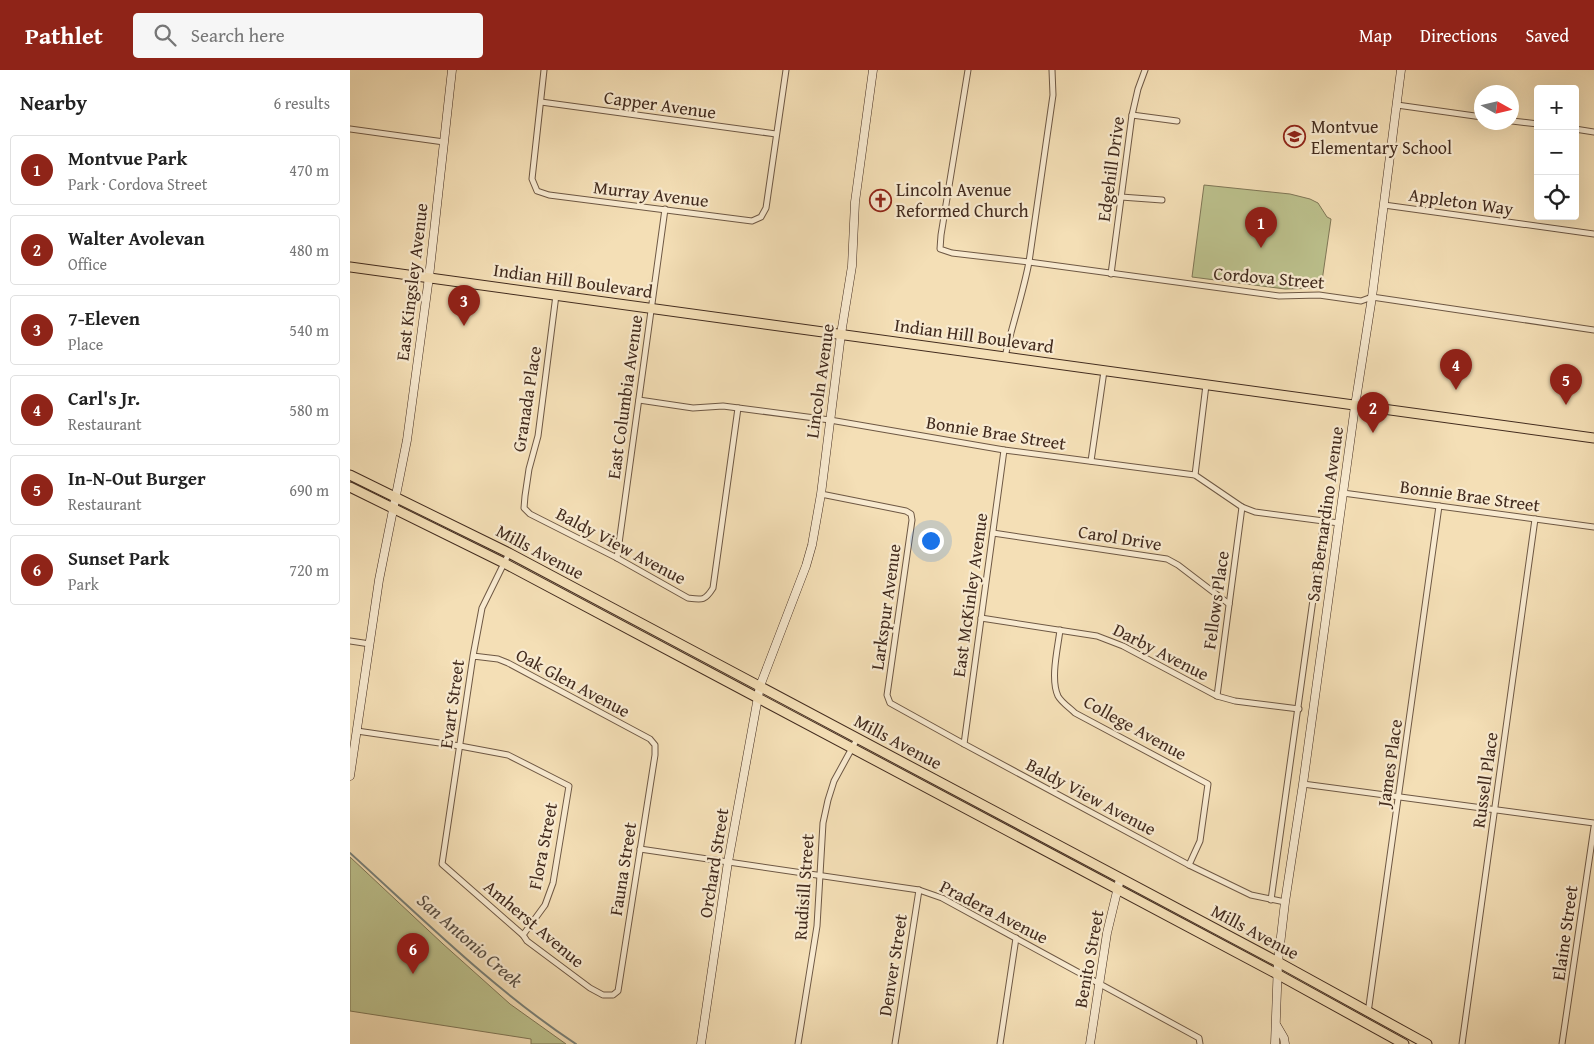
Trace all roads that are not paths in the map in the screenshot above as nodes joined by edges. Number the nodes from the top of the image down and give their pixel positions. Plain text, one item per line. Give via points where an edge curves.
1 (452, 70) edge
2 (544, 70) edge
3 (786, 70) edge
4 (872, 70) edge
5 (968, 70) edge
6 (1052, 70) edge
7 (1145, 70) edge
8 (1401, 70) edge
9 (541, 102) junction
10 (1397, 105) junction
11 (1132, 115) junction
12 (1474, 116) edge
13 (1177, 121) dead end
14 (1519, 122) edge
15 (1534, 124) edge
16 (350, 129) edge
17 (1579, 130) edge
18 (1594, 132) edge
19 (776, 134) junction
20 (444, 142) junction
21 (1121, 197) junction
22 (1162, 200) dead end
23 (1384, 206) junction
24 (665, 209) junction
25 (1594, 234) edge
26 (1028, 262) junction
27 (350, 266) edge
28 (1111, 274) junction
29 (429, 277) junction
30 (556, 295) junction
31 (1372, 297) junction
32 (650, 308) junction
33 (1594, 330) edge
34 (841, 334) junction
35 (1005, 357) junction
36 (1104, 371) junction
37 (1206, 385) junction
38 (639, 400) junction
39 (1355, 406) junction
40 (738, 408) junction
41 (830, 420) junction
42 (1594, 438) edge
43 (1004, 450) junction
44 (1091, 461) junction
45 (350, 475) edge
46 (1195, 475) junction
47 (350, 488) edge
48 (1343, 493) junction
49 (821, 494) junction
50 (395, 496) junction
51 (1439, 506) junction
52 (393, 508) junction
53 (524, 508) joint
54 (1242, 508) junction
55 (1535, 519) junction
56 (1324, 521) junction
57 (1339, 523) junction
58 (1594, 527) edge
59 (993, 533) junction
60 (509, 554) junction
61 (617, 558) junction
62 (504, 563) junction
63 (1229, 604) junction
64 (981, 618) junction
65 (1060, 630) junction
66 (350, 641) edge
67 (370, 644) junction
68 (473, 656) junction
69 (760, 686) junction
70 (1217, 696) junction
71 (758, 698) junction
72 (890, 703) joint
73 (1299, 709) junction
74 (357, 731) junction
75 (857, 739) junction
76 (964, 744) junction
77 (655, 745) joint
78 (460, 746) junction
79 (852, 749) junction
80 (350, 776) edge
81 (1303, 784) junction
82 (1399, 797) junction
83 (1495, 809) junction
84 (1594, 823) edge
85 (1594, 827) edge
86 (640, 849) junction
87 (728, 862) junction
88 (442, 864) joint
89 (1189, 865) junction
90 (820, 875) junction
91 (1120, 879) junction
92 (919, 890) junction
93 (1118, 890) junction
94 (1271, 900) junction
95 (1285, 902) junction
96 (523, 935) junction
97 (1016, 938) junction
98 (1278, 962) junction
99 (1277, 974) junction
100 (1100, 983) junction
101 (613, 995) joint
102 (1368, 1012) junction
103 (1366, 1023) junction
104 (1277, 1026) junction
105 (701, 1044) edge
106 (798, 1044) edge
107 (895, 1044) edge
108 (1000, 1044) edge
109 (1090, 1044) edge
110 (1200, 1044) edge
111 (1275, 1044) edge
112 (1285, 1044) edge
113 (1404, 1044) edge
114 (1427, 1044) edge
115 (1462, 1044) edge
116 (1562, 1044) edge

1 - 20 street, East Kingsley Avenue
2 - 9 street
3 - 19 street
4 - 34 street, Lincoln Avenue via 855,202 852,266
5 - 26 street, Cordova Street via 940,249 952,254
6 - 26 street via 1053,95
7 - 11 street, Edgehill Drive
8 - 10 street, San Bernardino Avenue
9 - 19 street, Capper Avenue
9 - 24 street, Murray Avenue via 532,179 537,190
10 - 12 street
10 - 23 street, San Bernardino Avenue
11 - 13 street
11 - 21 street, Edgehill Drive
14 - 15 street
16 - 20 street
17 - 18 street
19 - 24 street, Murray Avenue via 766,208 761,218 752,221
20 - 29 street, East Kingsley Avenue
21 - 22 street
21 - 28 street, Edgehill Drive
23 - 25 street, Appleton Way
23 - 31 street, San Bernardino Avenue
24 - 32 street, East Columbia Avenue
26 - 28 street, Cordova Street
26 - 35 street
27 - 29 main road, Indian Hill Boulevard
28 - 31 street, Cordova Street via 1279,296 1318,295 1361,301
29 - 30 main road, Indian Hill Boulevard
29 - 50 street, East Kingsley Avenue via 407,440
30 - 32 main road, Indian Hill Boulevard
30 - 53 street, Granada Place via 538,436 529,469
31 - 33 street, Cordova Street
31 - 39 street, San Bernardino Avenue
32 - 34 main road, Indian Hill Boulevard
32 - 38 street, East Columbia Avenue
34 - 35 main road, Indian Hill Boulevard
34 - 41 street, Lincoln Avenue
35 - 36 main road, Indian Hill Boulevard
36 - 37 main road, Indian Hill Boulevard
36 - 44 street
37 - 39 main road, Indian Hill Boulevard
37 - 46 street
38 - 40 street, Bonnie Brae Street via 693,408
38 - 61 street, East Columbia Avenue
39 - 42 main road, Indian Hill Boulevard
39 - 48 street, San Bernardino Avenue
40 - 41 street, Bonnie Brae Street
40 - 61 street, Baldy View Avenue via 713,588 708,597 700,600 688,598
41 - 43 street, Bonnie Brae Street
41 - 49 street, Lincoln Avenue
43 - 44 street, Bonnie Brae Street
43 - 59 street, East McKinley Avenue
44 - 46 street, Bonnie Brae Street
45 - 50 main road, Mills Avenue
46 - 54 street, Bonnie Brae Street
47 - 52 main road, Mills Avenue
48 - 51 street, Bonnie Brae Street
48 - 57 street, San Bernardino Avenue
49 - 69 street, Lincoln Avenue via 806,566
49 - 72 street, Larkspur Avenue via 906,511 912,520 887,695
50 - 52 street, East Kingsley Avenue
50 - 60 main road, Mills Avenue
51 - 55 street, Bonnie Brae Street
51 - 82 street, James Place
52 - 62 main road, Mills Avenue
52 - 67 street, East Kingsley Avenue
53 - 61 street, Baldy View Avenue
54 - 56 street, Bonnie Brae Street
54 - 63 street, Fellows Place
55 - 58 street, Bonnie Brae Street
55 - 83 street, Russell Place
56 - 57 street, Bonnie Brae Street
56 - 73 street
57 - 81 street, San Bernardino Avenue
59 - 63 street, Carol Drive via 1167,559
59 - 64 street, East McKinley Avenue
60 - 62 street, Evart Street
60 - 69 main road, Mills Avenue
62 - 68 street, Evart Street via 482,608
62 - 71 main road, Mills Avenue
63 - 70 street, Fellows Place
64 - 65 street, Darby Avenue
64 - 76 street, East McKinley Avenue
65 - 70 street, Darby Avenue via 1097,636 1123,646
65 - 89 street, College Avenue via 1055,668 1058,696 1075,713 1208,784 1200,841
66 - 67 street
67 - 74 street, East Kingsley Avenue
68 - 77 street, Oak Glen Avenue via 508,663 650,739
68 - 78 street, Evart Street
69 - 71 street, Orchard Street
69 - 75 main road, Mills Avenue
70 - 73 street, Darby Avenue
71 - 79 main road, Mills Avenue
71 - 87 street, Orchard Street
72 - 76 street, Baldy View Avenue
73 - 94 street
74 - 78 street
74 - 80 street, East Kingsley Avenue
75 - 79 street, Rudisill Street
75 - 91 main road, Mills Avenue
76 - 89 street, Baldy View Avenue
77 - 86 street, Fauna Street
78 - 88 street, Evart Street
78 - 96 street, Flora Street via 508,755 569,786 553,883 545,905
79 - 90 street, Rudisill Street via 834,781 828,800 823,823
79 - 93 main road, Mills Avenue
81 - 82 street
81 - 95 street, San Bernardino Avenue
82 - 83 street
82 - 102 street, James Place
83 - 84 street
83 - 115 street, Russell Place
85 - 116 street, Elaine Street
86 - 87 street, Pradera Avenue
86 - 101 street, Fauna Street via 618,991
87 - 90 street, Pradera Avenue
87 - 105 street, Orchard Street
88 - 96 street, Amherst Avenue
89 - 94 street, Baldy View Avenue via 1251,895
90 - 92 street, Pradera Avenue
90 - 106 street, Rudisill Street via 817,926
91 - 93 street, Benito Street
91 - 98 main road, Mills Avenue
92 - 97 street, Pradera Avenue via 942,898
92 - 107 street, Denver Street
93 - 99 main road, Mills Avenue
93 - 100 street, Benito Street via 1107,933
94 - 95 street, Baldy View Avenue
95 - 98 street, San Bernardino Avenue
96 - 101 street, Amherst Avenue via 590,988 603,995
97 - 100 street, Pradera Avenue
97 - 108 street
98 - 99 street, San Bernardino Avenue
98 - 102 main road, Mills Avenue
99 - 103 main road, Mills Avenue
99 - 104 street, San Bernardino Avenue
100 - 109 street, Benito Street
100 - 110 street, Pradera Avenue via 1199,1038
102 - 103 street, James Place
102 - 114 main road, Mills Avenue
103 - 113 main road, Mills Avenue
104 - 111 street, San Bernardino Avenue
104 - 112 street

